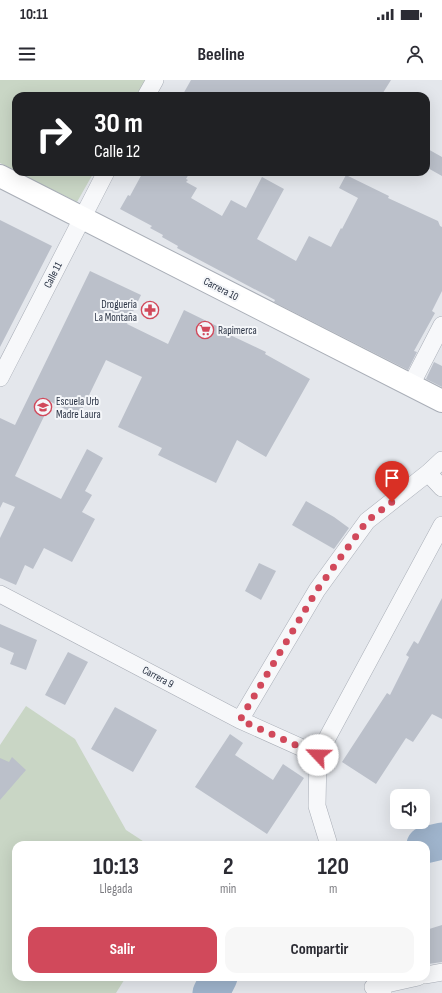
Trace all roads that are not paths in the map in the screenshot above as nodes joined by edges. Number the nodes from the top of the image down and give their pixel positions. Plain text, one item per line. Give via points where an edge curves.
1 (155, 80) edge
2 (148, 92) edge
3 (0, 176) edge
4 (104, 176) edge
5 (82, 218) junction
6 (442, 325) edge
7 (0, 378) edge
8 (411, 385) junction
9 (442, 401) edge
10 (442, 460) edge
11 (428, 473) junction
12 (442, 488) edge
13 (442, 525) edge
14 (0, 594) edge
15 (240, 720) junction
16 (318, 755) junction
17 (328, 841) edge
18 (442, 972) edge
19 (430, 974) edge
20 (401, 981) edge
21 (376, 987) edge

1 - 2 street
3 - 5 main road, Carrera 10
4 - 5 street, Calle 11
5 - 7 street, Calle 11
5 - 8 main road, Carrera 10
6 - 8 street
8 - 9 main road, Carrera 10
10 - 11 street
11 - 12 street
11 - 15 street via 367,521 317,590
13 - 16 street
14 - 15 street, Carrera 9
15 - 16 street, Carrera 9
16 - 17 street via 317,806
18 - 19 street
20 - 21 street

